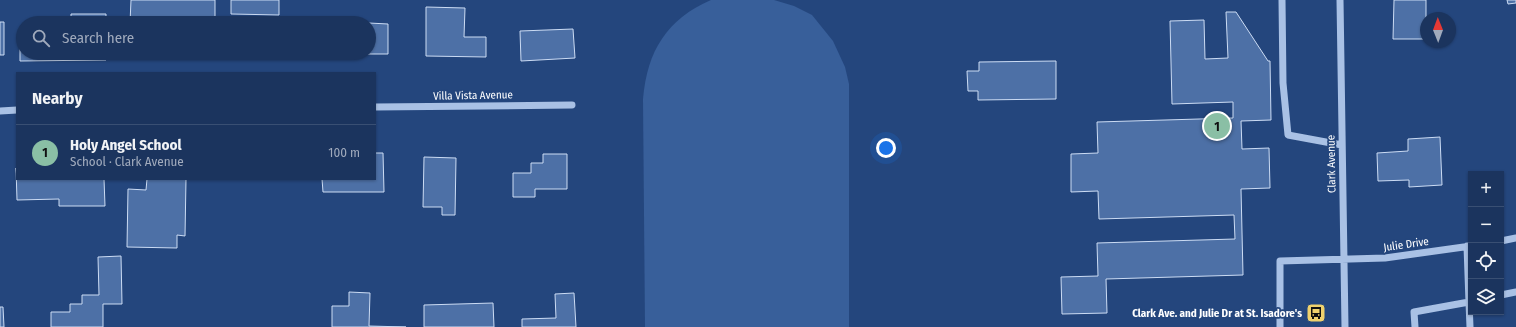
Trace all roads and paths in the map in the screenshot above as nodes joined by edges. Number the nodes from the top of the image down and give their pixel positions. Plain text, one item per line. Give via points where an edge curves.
1 (1282, 0) edge
2 (1340, 0) edge
3 (572, 105) dead end
4 (376, 107) edge
5 (0, 110) edge
6 (16, 110) edge
7 (1342, 145) junction
8 (1516, 238) edge
9 (1504, 240) edge
10 (1468, 246) edge
11 (1344, 260) junction
12 (1516, 292) edge
13 (1504, 294) edge
14 (1468, 302) edge
15 (1470, 315) edge
16 (1280, 327) edge
17 (1345, 327) edge
18 (1414, 327) edge
19 (1470, 327) edge

1 - 7 street via 1283,83 1288,135
2 - 7 street, Clark Avenue
3 - 4 street, Villa Vista Avenue
5 - 6 street
7 - 11 street, Clark Avenue
8 - 9 street
10 - 11 street, Julie Drive via 1385,258
11 - 16 street, Julie Drive via 1280,261
11 - 17 street, Clark Avenue
12 - 13 street
14 - 18 street via 1414,312
15 - 19 street

